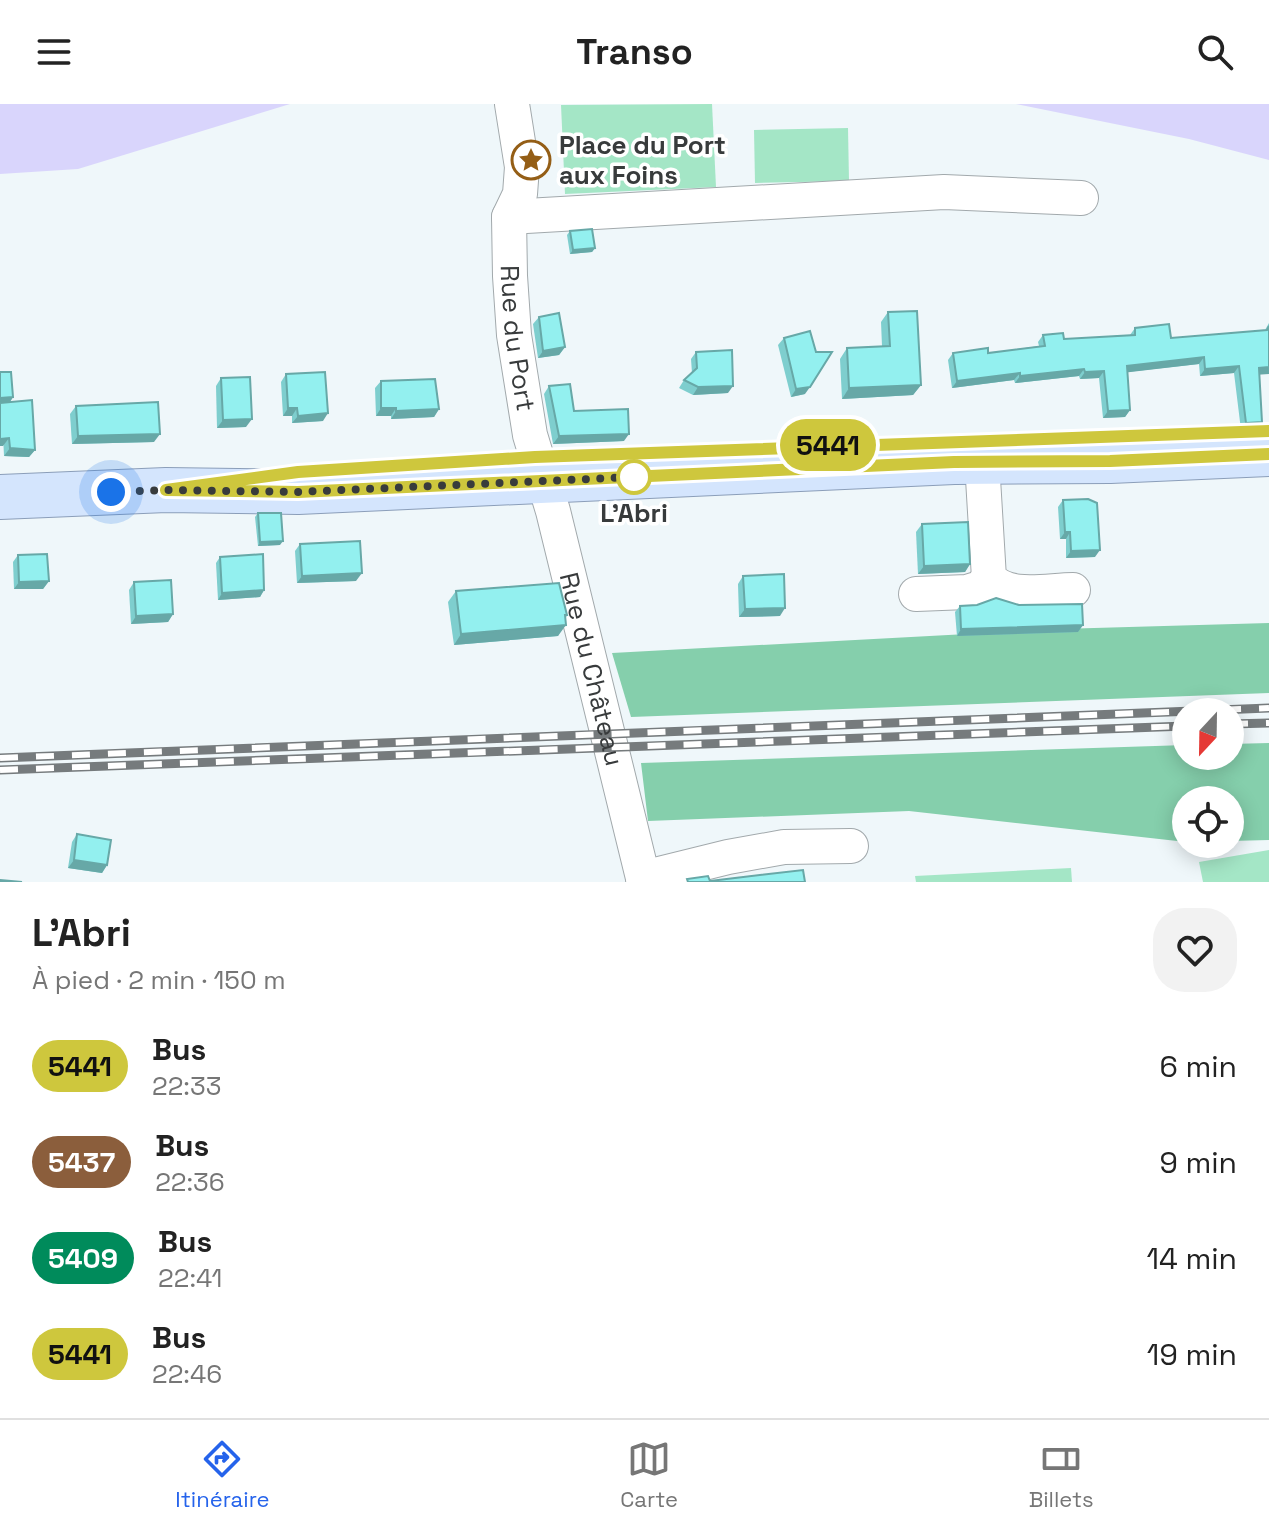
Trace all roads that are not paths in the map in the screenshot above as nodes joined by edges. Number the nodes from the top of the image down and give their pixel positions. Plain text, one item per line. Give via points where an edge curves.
1 (512, 104) edge
2 (1081, 198) dead end
3 (509, 217) junction
4 (1269, 431) edge
5 (1269, 454) edge
6 (982, 462) junction
7 (539, 469) junction
8 (0, 497) edge
9 (989, 578) junction
10 (1073, 590) dead end
11 (916, 594) dead end
12 (851, 846) dead end
13 (644, 880) edge

1 - 3 street via 522,167 520,194
2 - 3 street via 944,192
3 - 7 street, Rue du Port via 514,335
4 - 7 main road
5 - 6 main road
6 - 7 main road
6 - 9 street
7 - 8 main road via 298,472 166,490
7 - 13 street, Rue du Château
9 - 10 street via 1011,592
9 - 11 street via 967,592
12 - 13 street via 784,847

